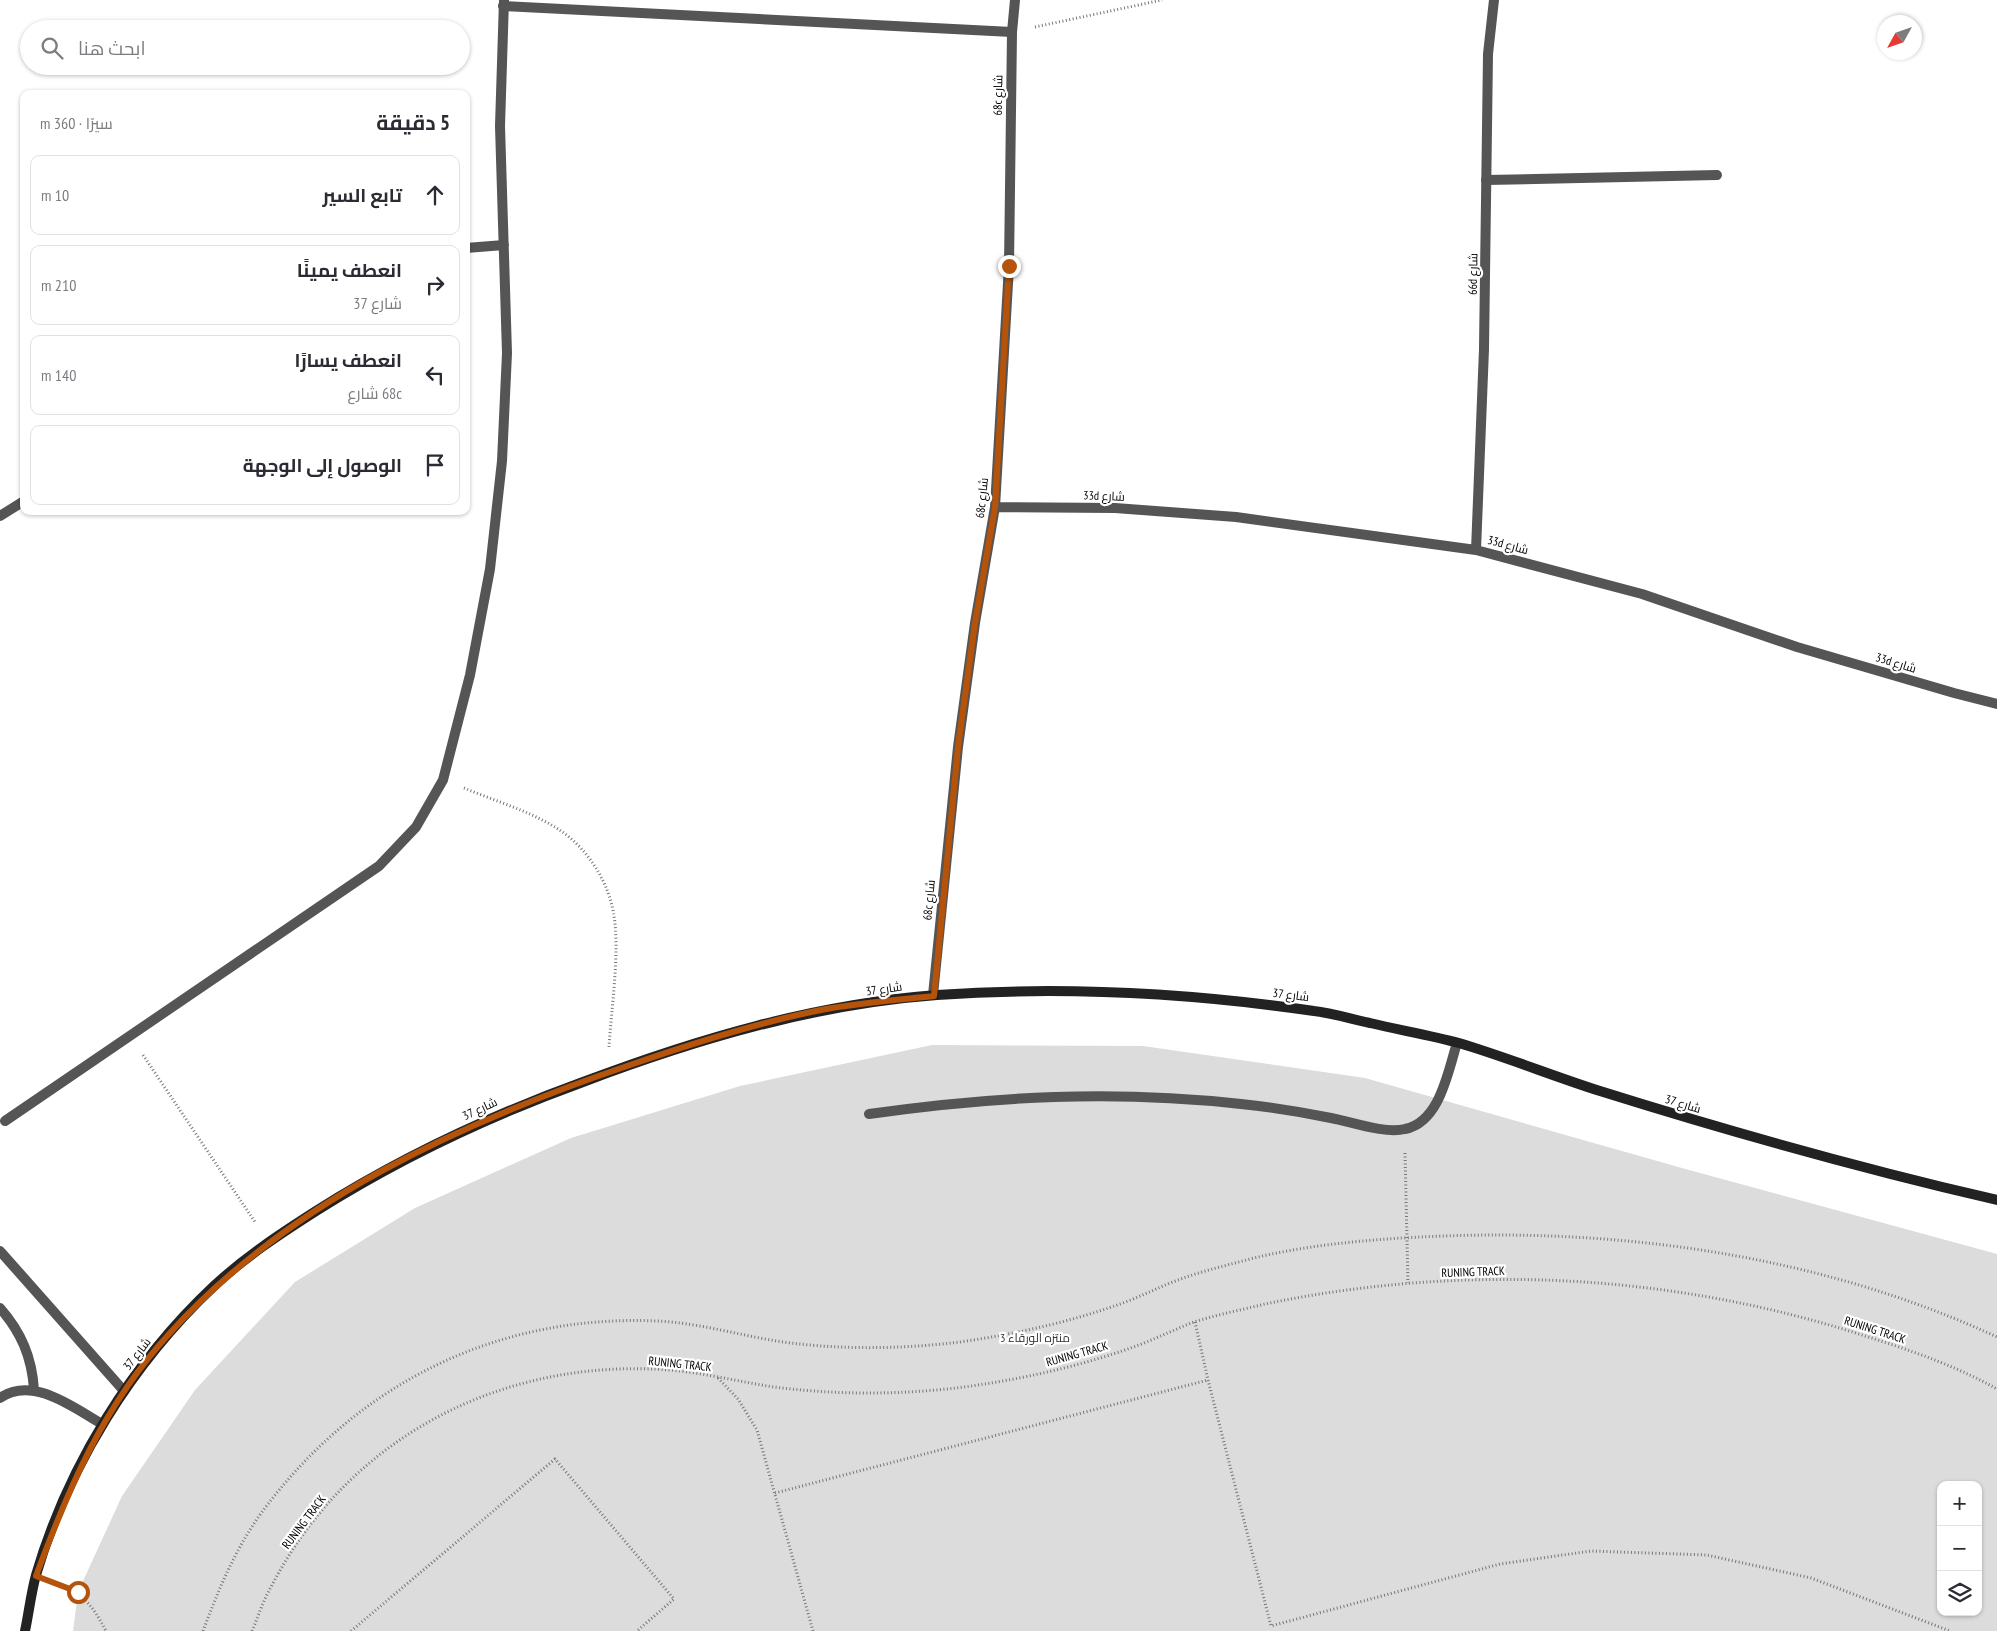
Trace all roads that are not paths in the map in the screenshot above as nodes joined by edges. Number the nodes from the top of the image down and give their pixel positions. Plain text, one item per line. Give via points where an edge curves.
1 (1015, 0) edge
2 (1494, 0) edge
3 (503, 3) edge
4 (1012, 32) junction
5 (1717, 175) dead end
6 (1486, 180) junction
7 (504, 245) junction
8 (470, 248) edge
9 (20, 504) edge
10 (995, 507) junction
11 (0, 516) edge
12 (1476, 550) junction
13 (1997, 704) edge
14 (934, 996) junction
15 (1457, 1043) junction
16 (869, 1114) dead end
17 (5, 1121) dead end
18 (1997, 1200) edge
19 (0, 1251) edge
20 (0, 1308) edge
21 (34, 1390) junction
22 (124, 1390) junction
23 (0, 1398) edge
24 (102, 1424) junction
25 (25, 1631) edge

1 - 4 street, 68c شارع
2 - 6 street, 66d شارع via 1488,54
3 - 4 street
3 - 7 street via 500,126
4 - 10 street, 68c شارع via 1009,266
5 - 6 street
6 - 12 street, 66d شارع
7 - 8 street
7 - 17 street via 506,353 502,462 490,569 470,675 443,780 416,827 378,866
9 - 11 street
10 - 12 street, 33d شارع via 1115,508 1236,517
10 - 14 street, 68c شارع via 958,747
12 - 13 street, 33d شارع via 1642,594 1796,646
14 - 15 street, شارع 37 via 1061,990 1192,996 1320,1011
14 - 22 street, شارع 37 via 813,1012 713,1036 518,1106 432,1145 348,1191 268,1242 214,1286 167,1336
15 - 16 street via 1430,1114 1419,1124 1405,1129 1390,1130 1243,1104 1102,1095 943,1103
15 - 18 street, شارع 37 via 1701,1122 1835,1160
19 - 22 street
20 - 21 street via 22,1337 29,1356
21 - 23 street via 6,1393
21 - 24 street
22 - 24 street, شارع 37
24 - 25 street, شارع 37 via 65,1498 36,1576

